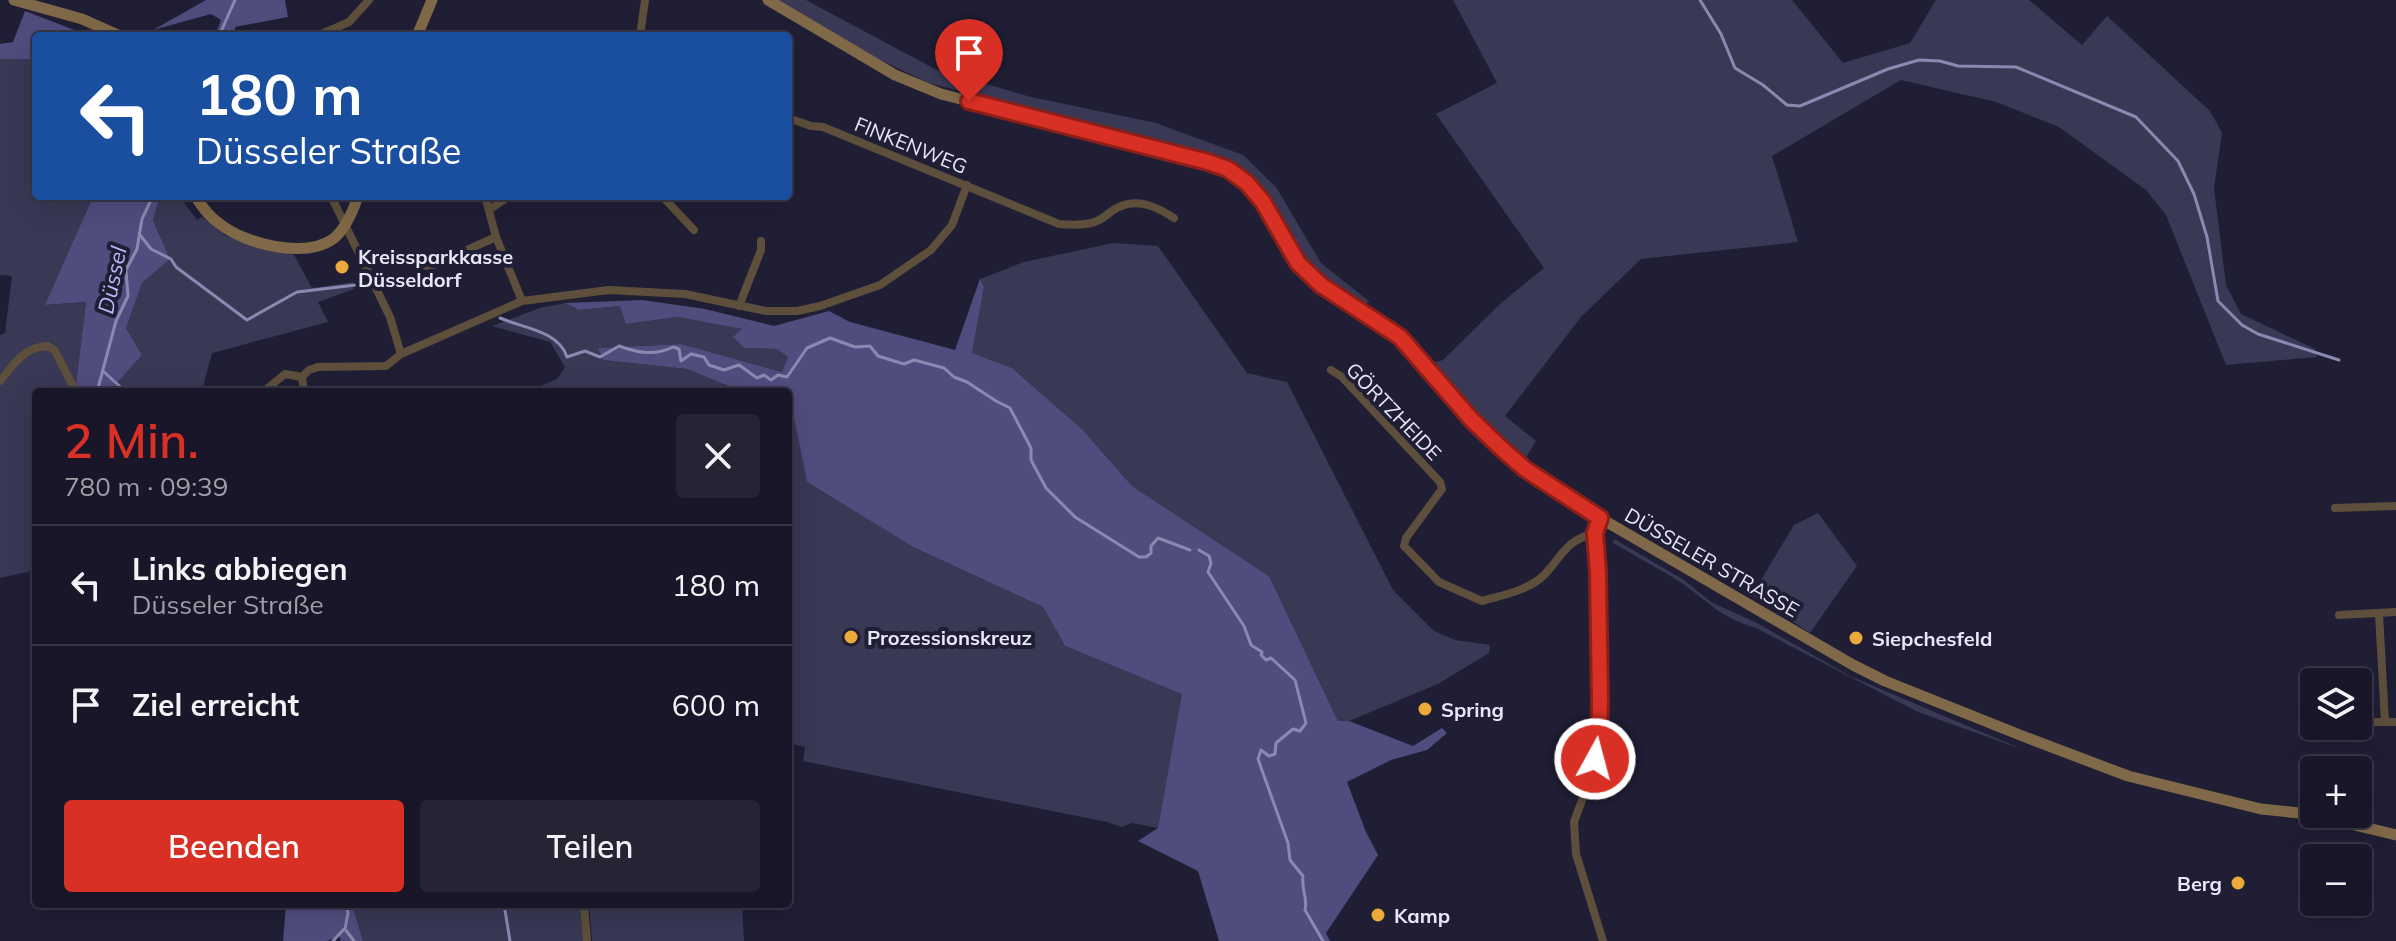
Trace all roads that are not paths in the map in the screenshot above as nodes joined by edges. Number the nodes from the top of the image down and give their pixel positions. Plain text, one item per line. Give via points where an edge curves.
1 (14, 0) edge
2 (369, 0) edge
3 (432, 0) edge
4 (645, 0) edge
5 (768, 0) edge
6 (111, 32) edge
7 (326, 32) edge
8 (419, 32) edge
9 (641, 32) edge
10 (792, 119) edge
11 (967, 185) junction
12 (198, 200) edge
13 (333, 200) edge
14 (356, 200) edge
15 (486, 200) edge
16 (503, 200) edge
17 (666, 200) edge
18 (489, 210) junction
19 (1174, 218) dead end
20 (346, 224) junction
21 (694, 230) dead end
22 (496, 237) junction
23 (761, 241) dead end
24 (424, 265) dead end
25 (522, 301) junction
26 (739, 306) junction
27 (401, 354) junction
28 (1331, 370) dead end
29 (302, 377) junction
30 (0, 381) edge
31 (74, 388) edge
32 (268, 388) edge
33 (303, 388) edge
34 (2396, 506) edge
35 (2335, 508) dead end
36 (1600, 518) junction
37 (1595, 533) junction
38 (2396, 612) edge
39 (2379, 614) junction
40 (2339, 615) dead end
41 (2372, 722) edge
42 (2385, 722) junction
43 (2396, 722) edge
44 (2396, 835) edge
45 (584, 908) edge
46 (587, 941) edge
47 (1603, 941) edge

1 - 6 main road
2 - 7 street via 349,22
3 - 8 main road
4 - 9 street
5 - 36 main road, DÜSSELER STRASSE via 895,75 941,94 1228,169 1257,194 1290,252 1321,285 1400,337 1501,448
10 - 11 street, FINKENWEG
11 - 19 street, FINKENWEG via 1059,224 1098,221 1118,207 1136,203
11 - 26 street via 952,225 931,250 880,285 797,311
12 - 20 main road via 233,233 288,248 320,246
13 - 20 street
14 - 20 main road
15 - 18 street
16 - 18 street
17 - 21 street
18 - 22 street
20 - 27 street via 390,317
22 - 24 street
22 - 25 street
23 - 26 street
25 - 26 street via 609,290 685,294
25 - 27 street
27 - 29 street via 386,366 318,367
28 - 37 street, GÖRTZHEIDE via 1440,482 1442,489 1404,546 1439,582 1482,601 1520,590 1545,575 1569,544
29 - 32 street via 285,374
29 - 33 street
30 - 31 street via 21,355 35,346 48,346
34 - 35 street
36 - 37 street
36 - 44 main road, DÜSSELER STRASSE via 1853,665 2025,737 2181,791
37 - 47 street via 1599,741 1574,822 1576,854
38 - 39 street
39 - 40 street
39 - 42 street
41 - 42 street
42 - 43 street
45 - 46 street

